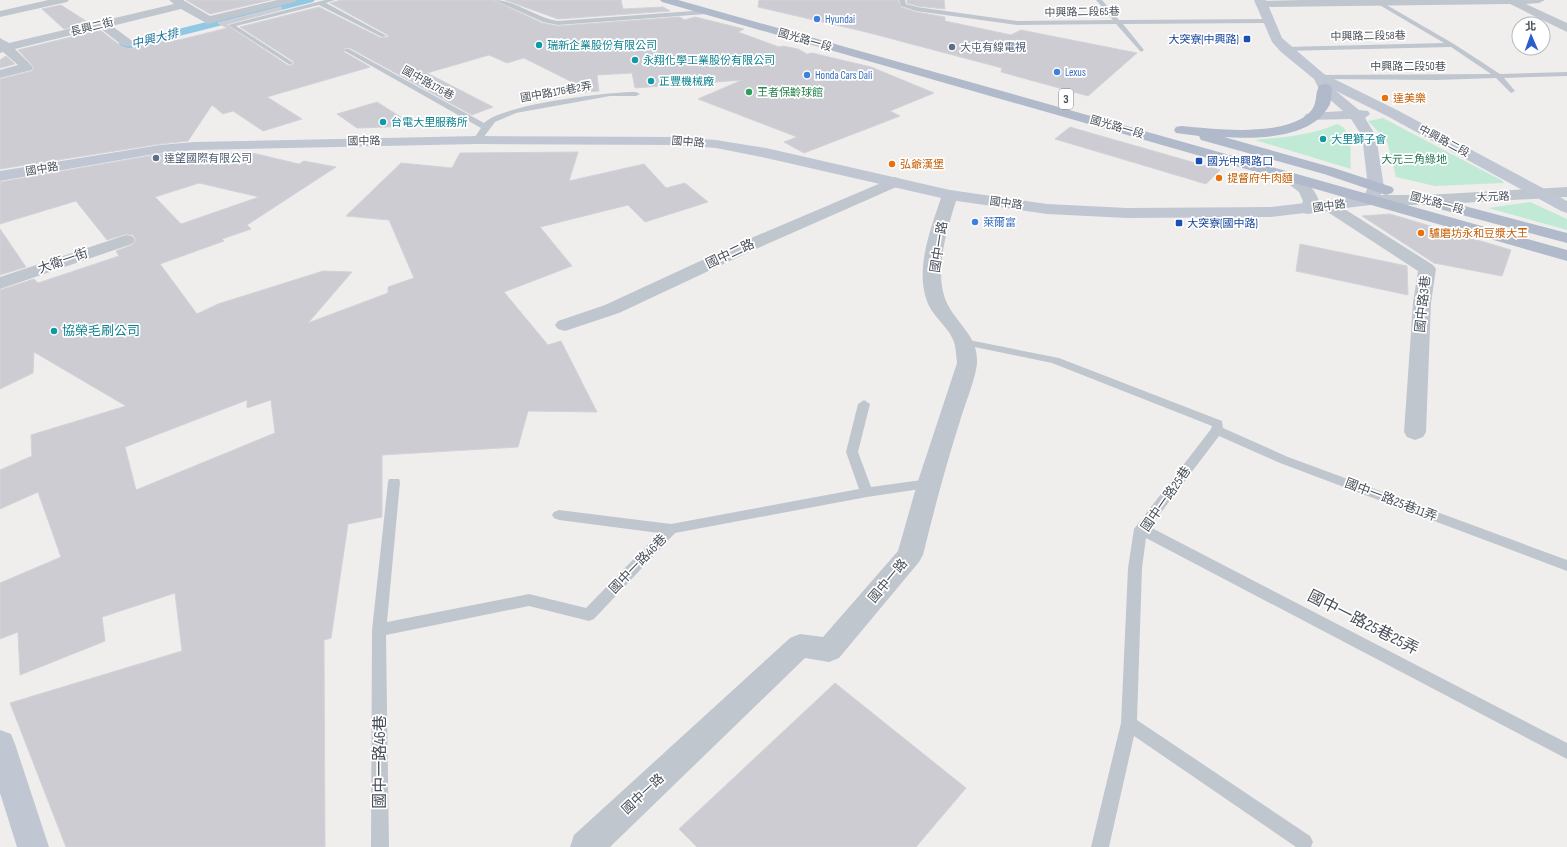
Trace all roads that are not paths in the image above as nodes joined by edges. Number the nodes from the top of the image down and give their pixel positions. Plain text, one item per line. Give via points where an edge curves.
1 (63, 0) edge
2 (291, 0) edge
3 (332, 0) edge
4 (498, 0) edge
5 (666, 0) edge
6 (902, 0) edge
7 (1099, 0) edge
8 (1512, 0) edge
9 (1539, 0) edge
10 (1260, 2) edge
11 (1378, 2) junction
12 (320, 3) junction
13 (183, 5) edge
14 (706, 6) edge
15 (206, 7) dead end
16 (0, 14) edge
17 (1268, 21) junction
18 (1118, 22) junction
19 (102, 24) junction
20 (1567, 28) edge
21 (384, 36) dead end
22 (127, 43) dead end
23 (1452, 45) junction
24 (2, 46) edge
25 (1284, 49) junction
26 (348, 50) dead end
27 (1141, 50) dead end
28 (290, 63) dead end
29 (960, 70) dead end
30 (0, 74) edge
31 (1567, 74) edge
32 (1498, 76) junction
33 (1322, 83) junction
34 (1511, 91) dead end
35 (636, 94) dead end
36 (1392, 113) junction
37 (1355, 114) junction
38 (1311, 117) junction
39 (1166, 126) dead end
40 (1181, 130) junction
41 (481, 134) junction
42 (0, 176) edge
43 (1286, 176) junction
44 (895, 182) junction
45 (1567, 192) edge
46 (1374, 194) junction
47 (1541, 194) junction
48 (950, 196) junction
49 (1426, 200) junction
50 (1328, 206) junction
51 (1567, 208) edge
52 (1308, 209) junction
53 (1567, 238) edge
54 (126, 240) dead end
55 (1567, 256) edge
56 (0, 283) edge
57 (565, 325) dead end
58 (964, 342) junction
59 (864, 404) dead end
60 (1217, 430) junction
61 (1415, 432) dead end
62 (394, 482) dead end
63 (929, 484) junction
64 (867, 492) junction
65 (559, 515) dead end
66 (671, 529) junction
67 (1141, 529) junction
68 (1567, 566) edge
69 (379, 630) junction
70 (1129, 723) junction
71 (0, 744) edge
72 (1567, 751) edge
73 (1304, 842) dead end
74 (33, 847) edge
75 (380, 847) edge
76 (586, 847) edge
77 (1100, 847) edge

1 - 16 street
2 - 13 street via 208,20
3 - 12 lane
4 - 14 lane via 544,21 558,23
5 - 14 main road, 國光路一段 / 3
6 - 18 lane, 中興路二段65巷 via 903,5 916,9 1017,23
7 - 18 lane
8 - 9 street
8 - 11 street
8 - 20 street
10 - 11 street
10 - 17 street, 中興路二段
11 - 23 lane, 中興路二段58巷
12 - 21 lane
12 - 28 lane via 231,25
13 - 15 street, 長興二街
13 - 19 street, 長興二街
14 - 29 main road, 國光路一段 / 3
14 - 43 main road, 國光路一段 / 3
17 - 18 lane, 中興路二段65巷
17 - 25 street, 中興路二段
18 - 27 lane
19 - 22 street
19 - 24 street, 長興二街
23 - 25 lane, 中興路二段58巷
23 - 32 lane, 中興路二段58巷
24 - 30 street via 27,67
25 - 33 street, 中興路二段
26 - 41 lane, 國中路176巷
31 - 32 lane, 中興路二段50巷
32 - 33 lane, 中興路二段50巷
32 - 34 lane, 中興路二段58巷
33 - 36 street, 中興路二段
33 - 37 street, 中興路二段
33 - 38 main road via 1323,105
35 - 41 lane, 國中路176巷2弄 via 610,94 514,111 492,120
36 - 37 street
36 - 47 street, 中興路二段
37 - 38 street
37 - 46 street, 中興路二段 via 1369,136
38 - 40 main road via 1292,127 1252,133
39 - 40 main road, 國光路一段 / 3
40 - 46 main road, 國光路一段 / 3 via 1329,171
41 - 42 street, 國中路 via 177,147
41 - 44 street, 國中路 via 716,144 766,152
43 - 46 main road, 國光路一段 / 3
43 - 52 street via 1302,185 1308,192 1311,201
44 - 48 street, 國中路
44 - 57 street, 國中二路 via 743,248 612,309
45 - 47 street, 大元路
46 - 49 street, 大元路
46 - 50 street, 國中路
46 - 55 main road, 國光路一段 / 3
47 - 49 street, 大元路
47 - 51 street, 中興路二段
48 - 52 street, 國中路 via 1091,212 1211,214
48 - 58 street, 國中一路 via 935,255 933,288 939,305
49 - 53 main road, 國光路一段
50 - 52 street, 國中路
50 - 61 street, 國中路3巷 via 1427,269 1422,303
54 - 56 street, 大衛一街
58 - 60 lane via 1055,360 1193,413 1218,424
58 - 63 street, 國中一路 via 967,363
59 - 64 lane via 852,452
60 - 67 lane, 國中一路25巷
60 - 68 lane, 國中一路25巷11弄 via 1284,460
62 - 69 lane, 國中一路46巷
63 - 64 lane, 國中一路46巷
63 - 76 street, 國中一路 via 910,555 829,650 800,646
64 - 66 lane, 國中一路46巷
65 - 66 lane
66 - 69 lane, 國中一路46巷 via 589,615 529,600
67 - 70 lane, 國中一路25巷 via 1135,568
67 - 72 lane, 國中一路25巷25弄
69 - 75 lane, 國中一路46巷
70 - 73 lane
70 - 77 lane, 國中一路25巷
71 - 74 street

